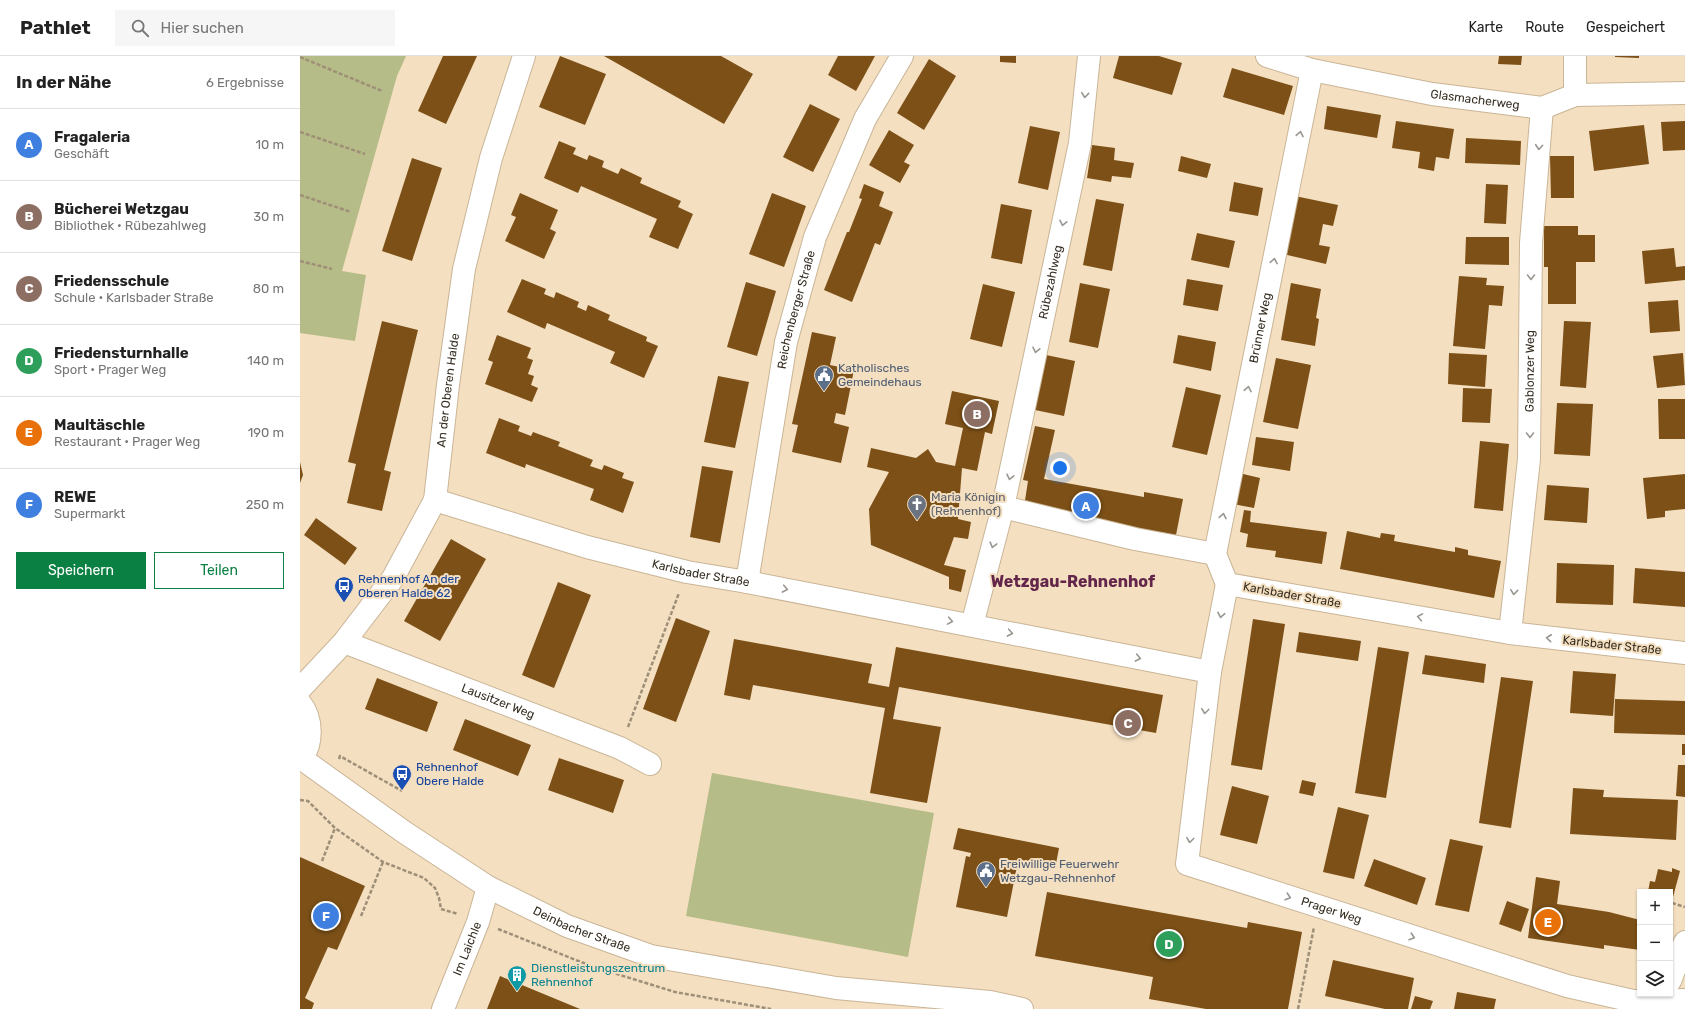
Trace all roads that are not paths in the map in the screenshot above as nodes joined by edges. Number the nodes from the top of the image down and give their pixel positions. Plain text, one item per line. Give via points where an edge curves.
1 (524, 56) edge
2 (902, 56) edge
3 (1089, 56) edge
4 (1267, 56) edge
5 (1575, 56) edge
6 (1312, 70) junction
7 (1685, 93) edge
8 (1575, 95) junction
9 (1542, 108) junction
10 (435, 500) junction
11 (1003, 508) junction
12 (1215, 554) junction
13 (747, 582) junction
14 (1227, 584) junction
15 (972, 625) junction
16 (1510, 633) junction
17 (344, 642) junction
18 (1685, 653) edge
19 (1210, 672) junction
20 (300, 689) edge
21 (300, 703) edge
22 (301, 760) edge
23 (650, 764) dead end
24 (488, 887) junction
25 (1685, 942) edge
26 (1673, 973) edge
27 (1685, 1000) edge
28 (1661, 1001) edge
29 (443, 1009) edge
30 (1022, 1009) edge

1 - 10 street, An der Oberen Halde via 491,158 464,269
2 - 13 street, Reichenberger Straße via 865,119 815,237 786,342
3 -> 11 street, Rübezahlweg via 1080,143
4 - 6 street, Glasmacherweg
5 - 8 street
6 - 9 street, Glasmacherweg via 1432,94
12 -> 6 street, Brünner Weg
7 - 8 street, Glasmacherweg
8 - 9 street, Glasmacherweg
9 -> 16 street, Gablonzer Weg via 1531,243 1529,459
10 - 13 street, Karlsbader Straße via 587,548 687,572
10 - 17 street, An der Oberen Halde via 393,578
11 - 12 street via 1135,539
11 -> 15 street
12 - 14 street
13 -> 15 street, Karlsbader Straße
16 -> 14 street, Karlsbader Straße
14 -> 19 street, Karlsbader Straße
15 -> 19 street, Karlsbader Straße
18 -> 16 street, Karlsbader Straße
17 - 20 street, An der Oberen Halde
17 - 23 street, Lausitzer Weg via 620,748
19 -> 28 street, Prager Weg via 1187,864 1567,986 1633,1001
21 - 22 street via 308,719 310,733 308,746
22 - 24 street, Deinbacher Straße
24 - 29 street, Im Laichle via 478,922
24 - 30 street, Deinbacher Straße via 567,926 651,956 836,988 990,1002
25 - 26 street
27 - 28 street, Prager Weg

